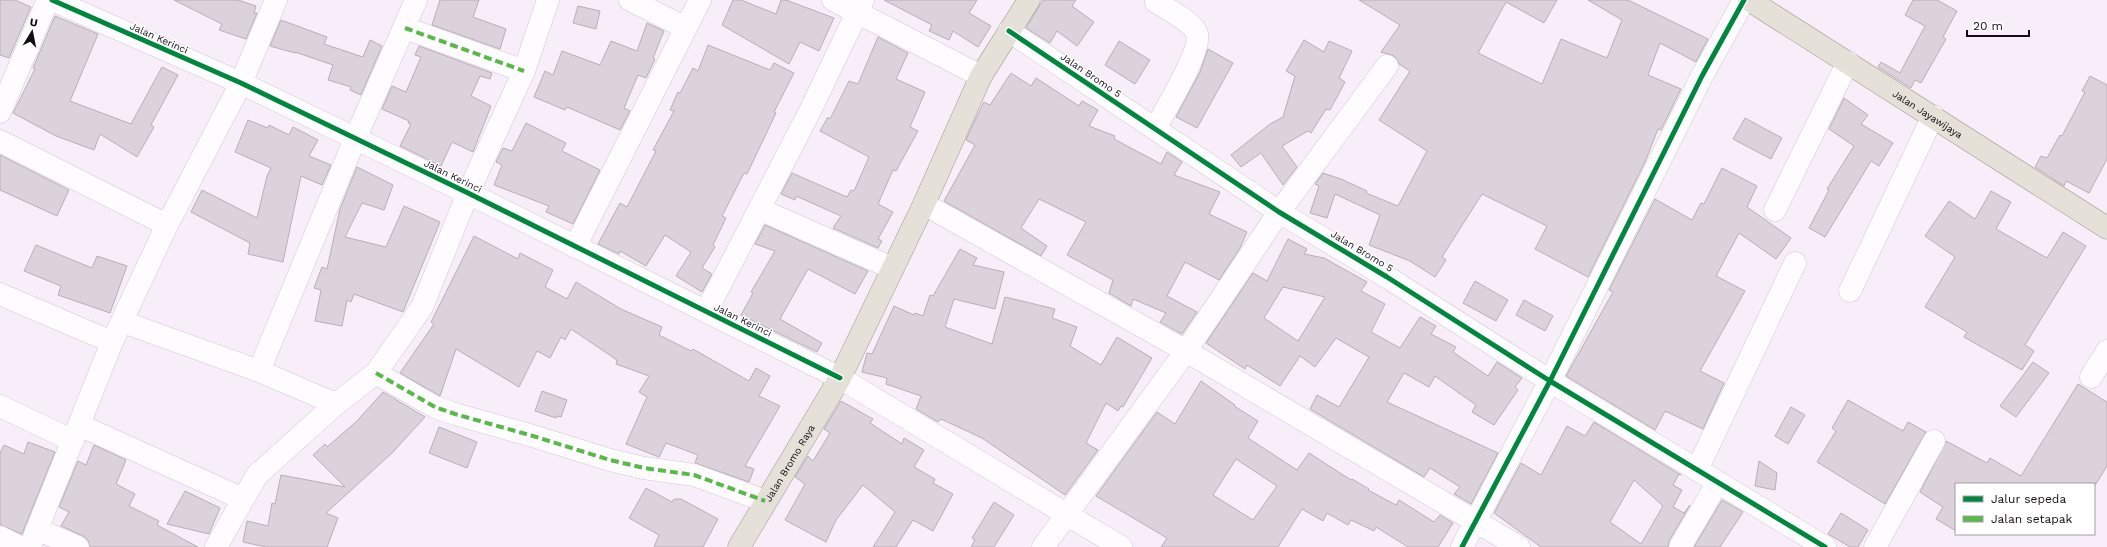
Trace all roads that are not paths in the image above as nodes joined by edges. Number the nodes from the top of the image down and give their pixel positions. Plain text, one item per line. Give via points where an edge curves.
1 (48, 0) edge
2 (52, 0) edge
3 (276, 0) edge
4 (416, 0) edge
5 (548, 0) edge
6 (630, 0) edge
7 (700, 0) edge
8 (833, 0) edge
9 (1029, 0) edge
10 (1744, 0) edge
11 (1749, 0) edge
12 (1156, 2) dead end
13 (861, 7) edge
14 (405, 28) junction
15 (686, 28) junction
16 (1009, 31) junction
17 (1848, 62) junction
18 (1387, 66) dead end
19 (524, 71) junction
20 (981, 76) junction
21 (241, 83) junction
22 (0, 112) edge
23 (1933, 116) junction
24 (1155, 129) junction
25 (355, 139) junction
26 (0, 141) edge
27 (468, 193) junction
28 (924, 204) junction
29 (759, 209) junction
30 (1775, 210) dead end
31 (1279, 212) junction
32 (167, 225) junction
33 (2107, 228) edge
34 (575, 247) junction
35 (1795, 263) dead end
36 (892, 268) junction
37 (1850, 291) dead end
38 (0, 294) edge
39 (706, 312) junction
40 (123, 322) junction
41 (112, 342) junction
42 (2107, 351) edge
43 (1186, 352) junction
44 (259, 371) junction
45 (376, 373) junction
46 (2091, 377) dead end
47 (840, 378) junction
48 (1550, 381) junction
49 (336, 404) junction
50 (0, 406) edge
51 (76, 433) junction
52 (1934, 441) dead end
53 (1697, 470) junction
54 (1718, 482) junction
55 (243, 499) junction
56 (765, 501) junction
57 (1066, 515) junction
58 (1476, 522) junction
59 (0, 537) edge
60 (34, 538) edge
61 (1118, 546) edge
62 (20, 547) edge
63 (78, 547) edge
64 (216, 547) edge
65 (739, 547) edge
66 (1043, 547) edge
67 (1462, 547) edge
68 (1519, 547) edge
69 (1680, 547) edge
70 (1824, 547) edge
71 (1875, 547) edge

1 - 22 street
2 - 21 street, Jalan Kerinci
3 - 21 street
4 - 14 street
5 - 19 street
6 - 15 street
7 - 15 street
8 - 13 street
9 - 16 main road, Jalan Bromo Raya
10 - 48 street via 1702,76
11 - 17 main road, Jalan Jayawijaya
12 - 24 street via 1191,25 1197,34 1197,44
13 - 20 street
13 - 29 street
14 - 19 street
14 - 25 street
15 - 34 street
16 - 20 main road, Jalan Bromo Raya
16 - 24 street, Jalan Bromo 5
17 - 23 main road, Jalan Jayawijaya
17 - 30 street
18 - 31 street
19 - 27 street
20 - 28 main road, Jalan Bromo Raya
21 - 25 street, Jalan Kerinci
21 - 32 street
23 - 33 main road, Jalan Jayawijaya
23 - 37 street
24 - 31 street, Jalan Bromo 5
25 - 27 street, Jalan Kerinci
25 - 44 street
26 - 32 street
27 - 34 street, Jalan Kerinci
27 - 45 street via 422,307
28 - 36 main road, Jalan Bromo Raya
28 - 43 street
29 - 36 street
29 - 39 street
31 - 43 street
31 - 48 street, Jalan Bromo 5
32 - 40 street
34 - 39 street, Jalan Kerinci
35 - 53 street
36 - 47 main road, Jalan Bromo Raya
38 - 41 street
39 - 47 street, Jalan Kerinci
40 - 41 street
40 - 44 street
41 - 51 street
42 - 46 street
43 - 57 street
43 - 58 street
44 - 49 street
45 - 49 street
45 - 56 street via 435,407 455,414 610,460 694,475
47 - 56 main road, Jalan Bromo Raya
47 - 57 street, Jalan Kerinci
48 - 53 street, Jalan Bromo 5
48 - 58 street
49 - 55 street via 257,475
50 - 51 street
51 - 55 street
51 - 60 street
52 - 71 street
53 - 54 street, Jalan Bromo 5
54 - 69 street
54 - 70 street, Jalan Bromo 5
55 - 64 street
56 - 65 main road, Jalan Bromo Raya
57 - 61 street, Jalan Kerinci
57 - 66 street
58 - 67 street
58 - 68 street
59 - 62 street
60 - 63 street

